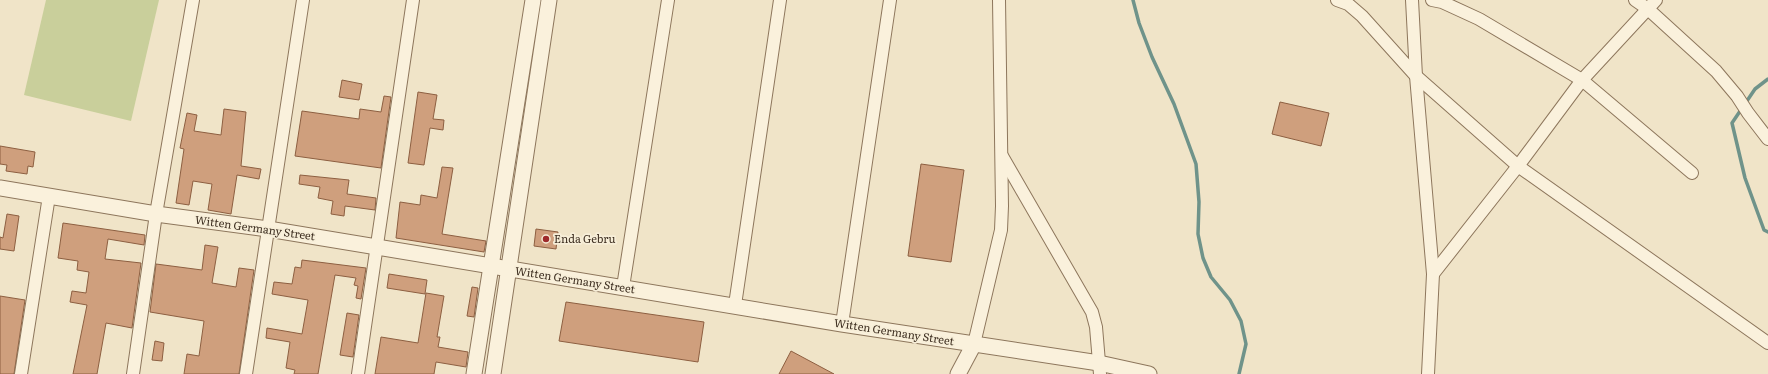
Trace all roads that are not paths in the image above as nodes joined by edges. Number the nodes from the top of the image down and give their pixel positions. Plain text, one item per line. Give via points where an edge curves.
1 (192, 0) edge
2 (303, 0) edge
3 (413, 0) edge
4 (533, 0) edge
5 (549, 0) edge
6 (668, 0) edge
7 (780, 0) edge
8 (890, 0) edge
9 (999, 0) edge
10 (1337, 0) edge
11 (1412, 0) edge
12 (1432, 0) edge
13 (1635, 0) edge
14 (1652, 4) edge
15 (1416, 76) junction
16 (1582, 80) junction
17 (1768, 139) edge
18 (1000, 154) junction
19 (1518, 166) junction
20 (1692, 173) dead end
21 (0, 188) edge
22 (49, 196) junction
23 (156, 214) junction
24 (268, 229) junction
25 (377, 248) junction
26 (491, 266) junction
27 (508, 270) junction
28 (1433, 274) junction
29 (623, 287) junction
30 (735, 305) junction
31 (842, 324) junction
32 (1768, 343) edge
33 (974, 344) junction
34 (1098, 370) edge
35 (21, 374) edge
36 (132, 374) edge
37 (246, 374) edge
38 (358, 374) edge
39 (474, 374) edge
40 (493, 374) edge
41 (958, 374) edge
42 (1149, 374) edge
43 (1428, 374) edge

1 - 23 street
2 - 24 street
3 - 25 street
4 - 26 street
5 - 27 street
6 - 29 street
7 - 30 street
8 - 31 street
9 - 18 street
10 - 15 street via 1348,4 1362,16
11 - 15 street
12 - 16 street via 1479,19
13 - 14 street
14 - 16 street
14 - 17 street via 1716,71
15 - 19 street
15 - 28 street
16 - 19 street
16 - 20 street
18 - 33 street via 1000,230
18 - 34 street via 1092,312 1096,327
19 - 28 street
19 - 32 street
21 - 22 street, Witten Germany Street
22 - 23 street, Witten Germany Street
22 - 35 street
23 - 24 street, Witten Germany Street
23 - 36 street
24 - 25 street, Witten Germany Street
24 - 37 street
25 - 26 street, Witten Germany Street
25 - 38 street
26 - 27 street, Witten Germany Street
26 - 39 street
27 - 29 street, Witten Germany Street
27 - 40 street
28 - 43 street
29 - 30 street, Witten Germany Street
30 - 31 street, Witten Germany Street
31 - 33 street, Witten Germany Street
33 - 34 street, Witten Germany Street
33 - 41 street
34 - 42 street, Witten Germany Street

